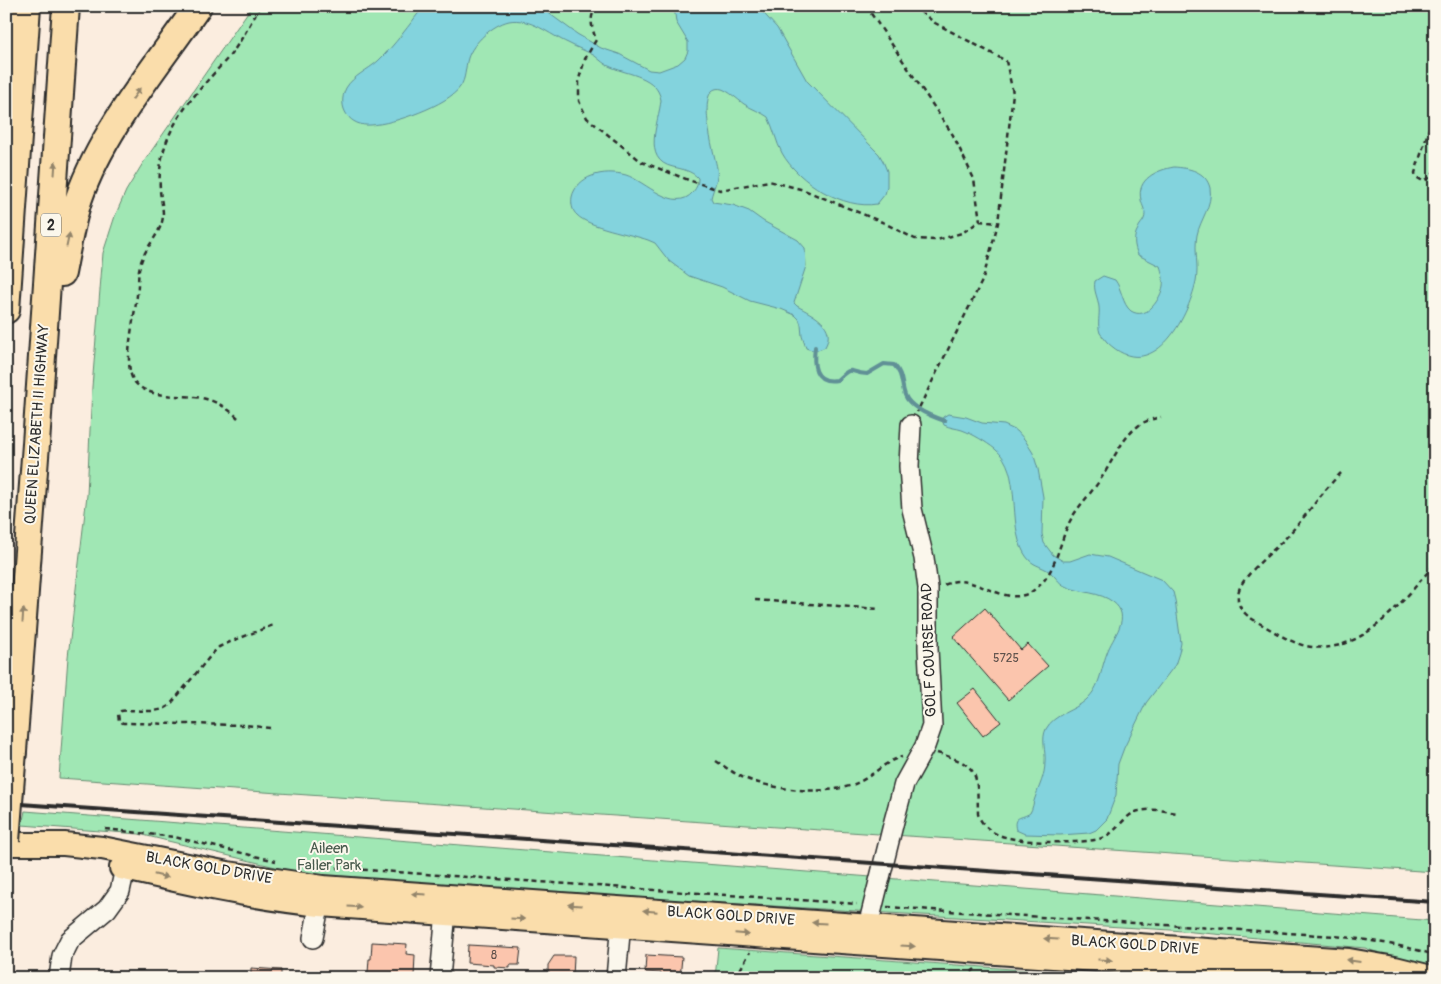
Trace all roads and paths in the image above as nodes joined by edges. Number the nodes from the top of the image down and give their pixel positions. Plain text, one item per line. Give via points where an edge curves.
1 (27, 6) edge
2 (66, 6) edge
3 (198, 6) edge
4 (260, 6) edge
5 (598, 6) edge
6 (866, 6) edge
7 (913, 6) edge
8 (6, 18) edge
9 (1435, 110) edge
10 (1435, 170) edge
11 (14, 202) junction
12 (980, 221) junction
13 (998, 223) junction
14 (6, 310) edge
15 (238, 418) dead end
16 (1161, 418) dead end
17 (913, 421) joint
18 (36, 444) junction
19 (1341, 473) dead end
20 (1435, 564) edge
21 (928, 588) junction
22 (755, 600) dead end
23 (878, 608) dead end
24 (274, 625) dead end
25 (270, 728) dead end
26 (925, 746) junction
27 (716, 761) dead end
28 (1177, 813) dead end
29 (96, 829) dead end
30 (14, 843) edge
31 (127, 861) junction
32 (284, 863) dead end
33 (307, 866) dead end
34 (321, 896) junction
35 (447, 905) junction
36 (870, 916) junction
37 (621, 918) junction
38 (313, 938) dead end
39 (753, 946) dead end
40 (1435, 955) edge
41 (59, 978) edge
42 (440, 978) edge
43 (616, 978) edge
44 (737, 978) edge
45 (1350, 978) edge
46 (1435, 978) edge

1 - 11 highway
18 -> 2 highway, QUEEN ELIZABETH II HIGHWAY / 2
18 -> 3 highway via 53,360 62,274 79,198 115,125
4 - 15 path via 242,40 176,122 164,150 159,186 163,220 141,262 129,357 130,374 138,385 153,393 203,398 228,409
5 - 12 path via 592,12 590,22 596,40 579,80 579,101 587,118 642,162 720,190 769,181 804,190 915,239 937,240 962,232
6 - 12 path via 952,136 974,180
7 - 13 path via 935,23 1006,60 1013,93
8 - 11 highway
9 - 10 path via 1416,177 1423,181
11 - 14 highway
12 - 13 path
13 - 17 path via 983,279
16 - 21 path via 1137,426 1130,434 1099,482 1076,510 1048,576 1032,592 1012,596 978,584 956,581
17 - 21 street, GOLF COURSE ROAD via 909,466 912,510
30 -> 18 highway, QUEEN ELIZABETH II HIGHWAY / 2, bridge via 12,751
19 - 20 path via 1292,532 1242,584 1238,598 1243,612 1293,642 1308,646 1356,640 1395,610
21 - 26 street, GOLF COURSE ROAD via 932,726
22 - 23 path
24 - 25 path via 219,647 165,710 121,711 118,718 123,723
26 - 27 path via 923,754 897,758 860,782 832,790 798,790 750,780
26 - 28 path via 970,767 976,778 980,819 1000,836 1025,840 1091,841 1104,838 1136,811
26 - 36 street, GOLF COURSE ROAD via 904,784
29 - 32 path via 174,837
30 - 31 main road, BLACK GOLD DRIVE via 102,848
31 - 34 main road, BLACK GOLD DRIVE via 228,873
31 - 41 street via 120,891 107,908 70,940 62,956
33 - 36 path
34 - 35 main road, BLACK GOLD DRIVE
34 - 38 street
35 - 37 main road, BLACK GOLD DRIVE
35 - 42 street
36 -> 37 main road, BLACK GOLD DRIVE
36 - 40 path via 1335,936 1373,940
46 -> 36 main road, BLACK GOLD DRIVE via 1349,960
37 - 43 street
37 -> 45 main road, BLACK GOLD DRIVE via 715,932
39 - 44 path

